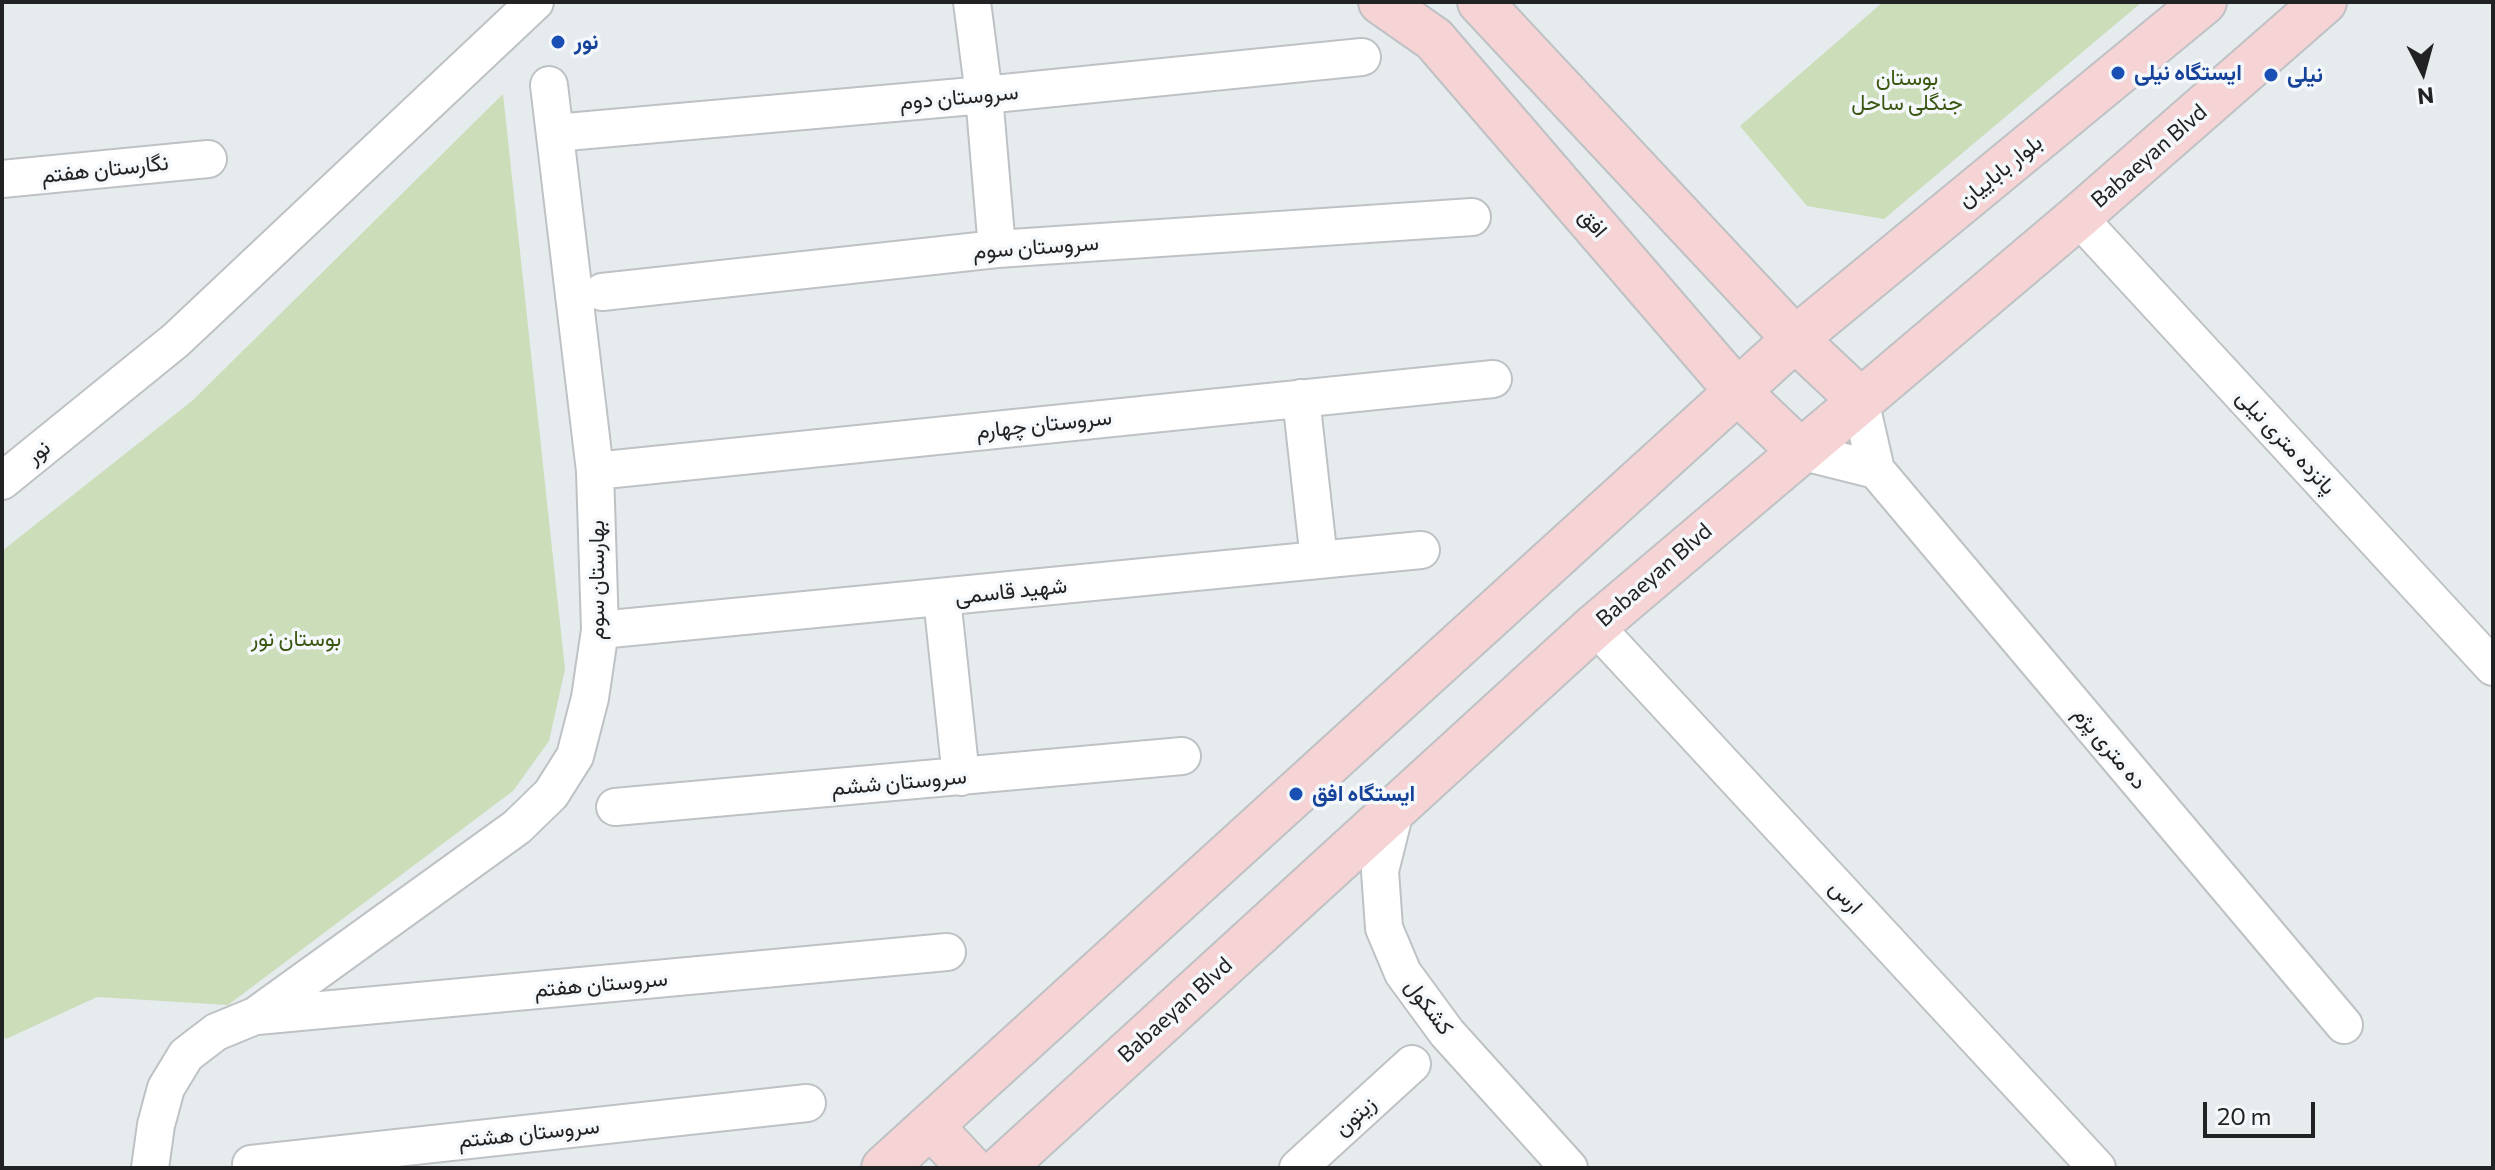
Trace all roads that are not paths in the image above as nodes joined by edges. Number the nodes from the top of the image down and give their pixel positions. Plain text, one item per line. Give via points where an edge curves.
1 (535, 2) edge
2 (972, 2) edge
3 (1381, 2) edge
4 (1480, 2) edge
5 (2204, 2) edge
6 (2324, 2) edge
7 (1362, 57) dead end
8 (549, 85) dead end
9 (984, 95) junction
10 (555, 133) junction
11 (208, 159) dead end
12 (2, 179) edge
13 (1472, 217) dead end
14 (2078, 217) junction
15 (997, 249) junction
16 (602, 292) dead end
17 (1795, 339) junction
18 (1493, 379) dead end
19 (1737, 391) junction
20 (1301, 398) junction
21 (1860, 400) junction
22 (1800, 451) junction
23 (1876, 470) junction
24 (595, 471) junction
25 (2, 481) edge
26 (1421, 550) dead end
27 (1319, 560) junction
28 (942, 598) junction
29 (1595, 626) junction
30 (600, 630) junction
31 (2493, 667) edge
32 (1182, 756) dead end
33 (961, 777) junction
34 (615, 807) dead end
35 (1396, 807) junction
36 (947, 952) dead end
37 (255, 1016) junction
38 (2344, 1025) dead end
39 (1412, 1064) dead end
40 (807, 1103) dead end
41 (931, 1126) junction
42 (251, 1164) dead end
43 (150, 1168) edge
44 (884, 1168) edge
45 (970, 1168) edge
46 (1002, 1168) edge
47 (1298, 1168) edge
48 (1569, 1168) edge
49 (2097, 1168) edge

1 - 25 street, نور via 176,340
2 - 9 street
3 - 19 main road, افق via 1434,39
4 - 17 main road
5 - 17 main road, بلوار باباییان
6 - 14 main road, Babaeyan Blvd
7 - 9 street, سروستان دوم
8 - 10 street, بهارستان سوم
9 - 10 street, سروستان دوم
9 - 15 street
10 - 24 street, بهارستان سوم
11 - 12 street, نگارستان هفتم
13 - 15 street, سروستان سوم
14 - 21 main road, Babaeyan Blvd
14 - 31 street, پانزده متری نیلی
15 - 16 street, سروستان سوم
17 - 19 main road
17 - 21 main road
18 - 20 street, سروستان چهارم
19 - 22 main road, افق
19 - 41 main road
20 - 24 street, سروستان چهارم
20 - 27 street
21 - 22 main road, Babaeyan Blvd
21 - 23 street, ده متری پژم
22 - 23 street
22 - 29 main road, Babaeyan Blvd
23 - 38 street, ده متری پژم
24 - 30 street, بهارستان سوم
26 - 27 street, شهید قاسمی
27 - 28 street, شهید قاسمی
28 - 30 street, شهید قاسمی
28 - 33 street
29 - 35 main road, Babaeyan Blvd
29 - 49 street, ارس
30 - 37 street, بهارستان سوم via 575,756 551,794 517,827
32 - 33 street, سروستان ششم
33 - 34 street, سروستان ششم
35 - 46 main road, Babaeyan Blvd
35 - 48 street, کشکول via 1380,871 1384,928 1403,973 1447,1033
36 - 37 street, سروستان هفتم
37 - 43 street via 216,1032 186,1055 166,1088
39 - 47 street, زیتون
40 - 42 street, سروستان هشتم
41 - 44 main road
41 - 45 main road

